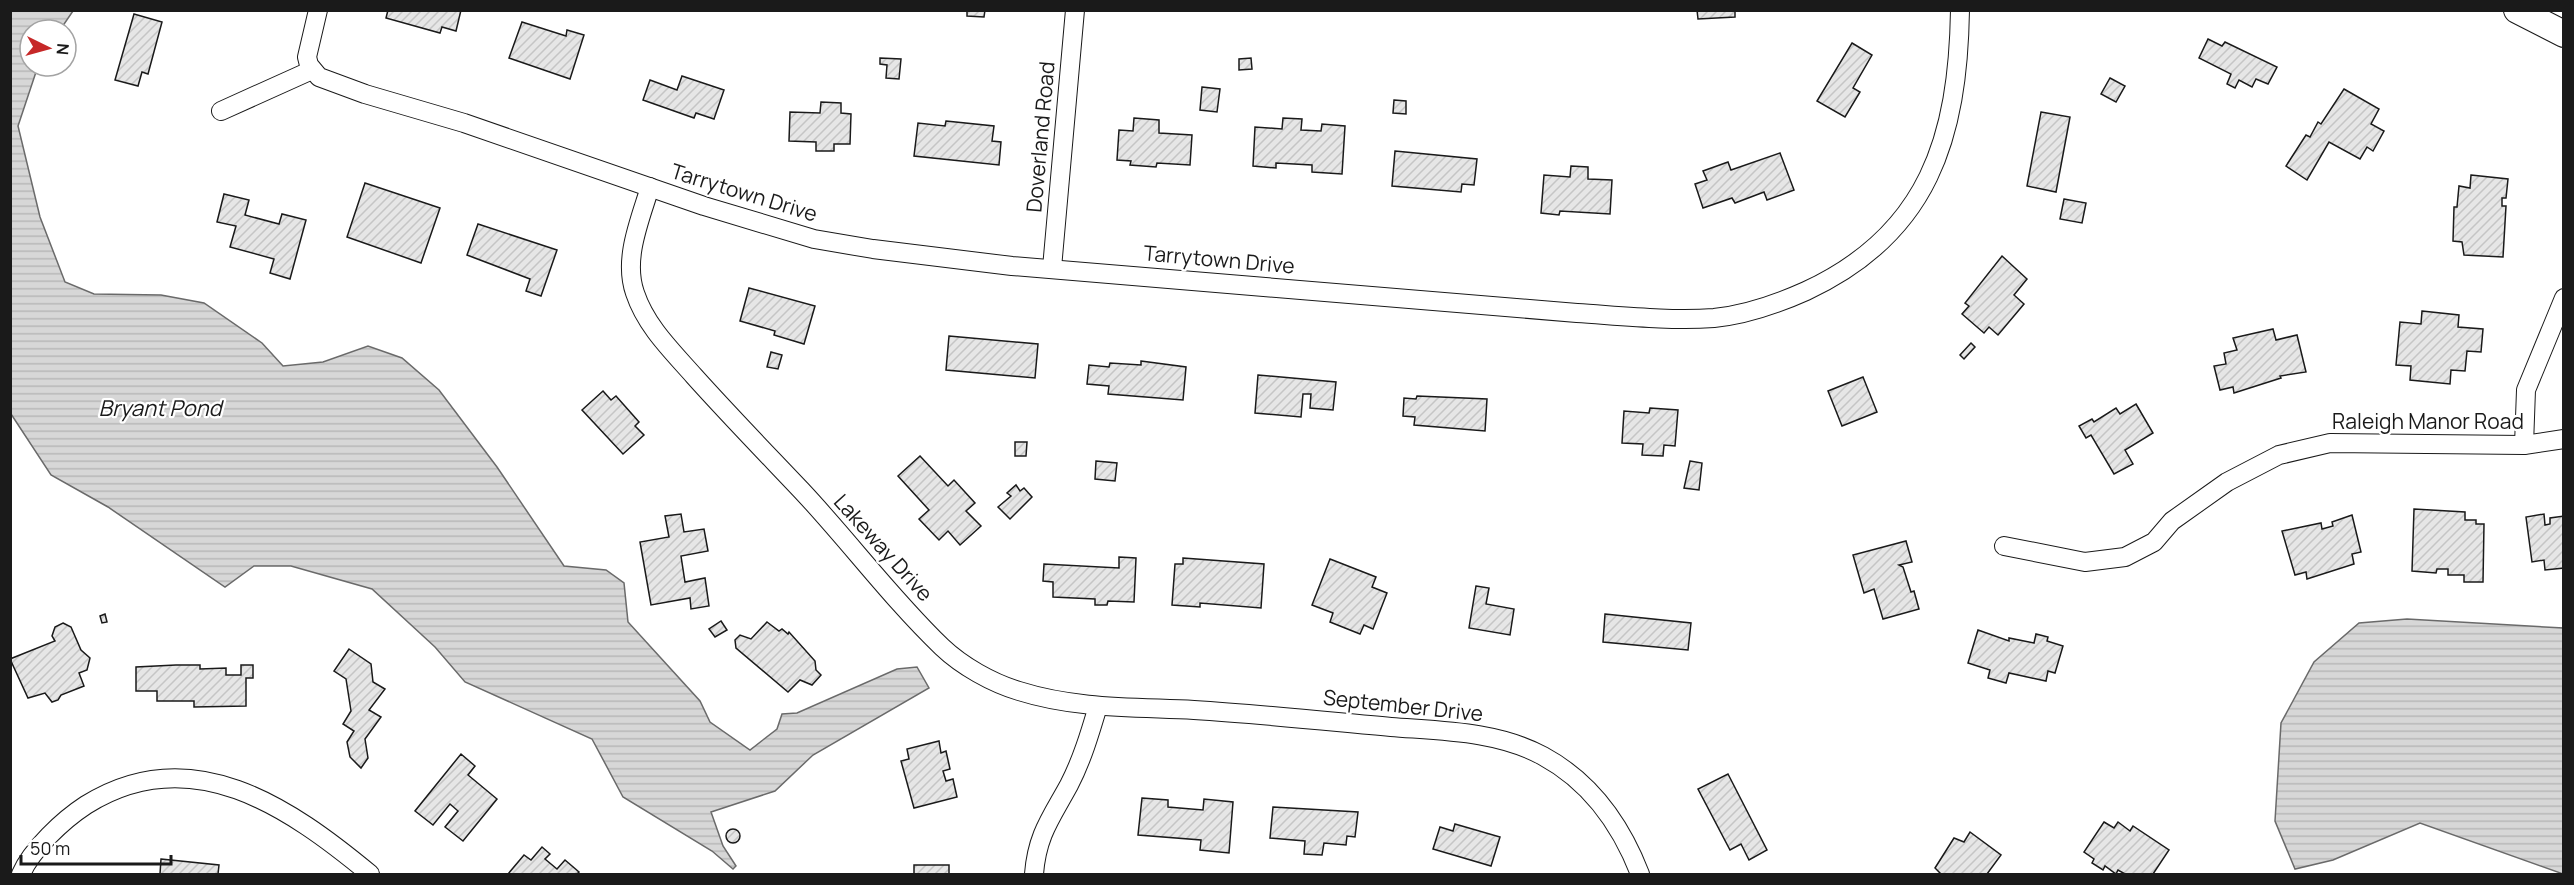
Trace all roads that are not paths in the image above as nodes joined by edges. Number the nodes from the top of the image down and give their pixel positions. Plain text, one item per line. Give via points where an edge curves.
1 (318, 10) edge
2 (1075, 10) edge
3 (1960, 10) edge
4 (2517, 10) edge
5 (2564, 34) edge
6 (312, 70) junction
7 (221, 111) dead end
8 (650, 187) junction
9 (1052, 268) junction
10 (2564, 298) edge
11 (2564, 439) edge
12 (2524, 445) junction
13 (2004, 546) dead end
14 (1098, 706) junction
15 (21, 874) edge
16 (370, 874) edge
17 (1034, 874) edge
18 (1640, 874) edge

1 - 6 street via 308,46
2 - 9 street, Doverland Road
3 - 9 street, Tarrytown Drive via 1954,101 1941,147 1908,211 1876,247 1851,266 1782,301 1746,312 1704,318 1577,314
4 - 5 street
6 - 7 street
6 - 8 street, Tarrytown Drive via 319,77 365,94 464,123
8 - 9 street, Tarrytown Drive via 814,239
8 - 14 street, Lakeway Drive via 632,267 634,290 661,339 945,649 986,677 1016,690 1066,703
10 - 12 street via 2526,390
11 - 12 street, Raleigh Manor Road
12 - 13 street, Raleigh Manor Road via 2330,443 2279,454 2227,482 2172,521 2154,542 2125,557 2085,562
14 - 17 street via 1078,764 1047,819
14 - 18 street, September Drive via 1206,711 1498,739 1542,755 1598,798
15 - 16 street via 56,827 94,800 132,784 186,778 226,784 263,798 330,841

